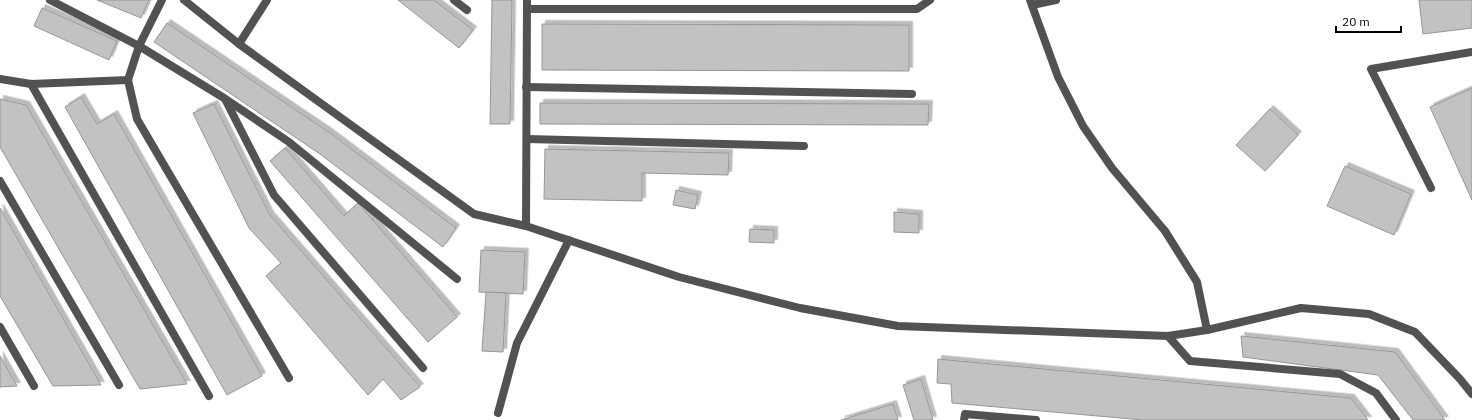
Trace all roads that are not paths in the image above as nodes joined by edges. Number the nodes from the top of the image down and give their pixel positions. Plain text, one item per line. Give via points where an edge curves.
1 (50, 0) edge
2 (162, 0) edge
3 (184, 0) edge
4 (267, 0) edge
5 (454, 0) edge
6 (527, 0) edge
7 (930, 0) edge
8 (1056, 0) edge
9 (1031, 3) edge
10 (527, 9) junction
11 (467, 10) dead end
12 (238, 44) junction
13 (140, 46) junction
14 (1472, 52) edge
15 (0, 79) edge
16 (128, 80) junction
17 (31, 84) junction
18 (526, 87) junction
19 (912, 94) dead end
20 (224, 98) junction
21 (527, 139) junction
22 (804, 146) dead end
23 (0, 181) edge
24 (1431, 188) dead end
25 (526, 226) junction
26 (569, 240) junction
27 (457, 279) dead end
28 (0, 327) edge
29 (1207, 330) junction
30 (1168, 336) junction
31 (423, 368) dead end
32 (289, 378) dead end
33 (119, 385) dead end
34 (34, 386) dead end
35 (1472, 394) edge
36 (209, 396) dead end
37 (498, 412) dead end
38 (964, 420) edge
39 (1036, 420) edge
40 (1396, 420) edge

1 - 13 lane
2 - 13 lane
3 - 12 lane
4 - 12 lane
5 - 11 lane
6 - 10 lane
7 - 10 lane via 917,9
8 - 9 lane
9 - 29 lane via 1058,77 1084,126 1112,168 1165,231 1197,282
10 - 18 lane
12 - 25 lane via 474,214
13 - 16 lane
13 - 20 lane
14 - 24 lane via 1371,69
15 - 17 lane
16 - 17 lane
16 - 32 lane via 137,119
17 - 36 lane
18 - 19 lane
18 - 21 lane
20 - 27 lane via 289,142
20 - 31 lane via 274,195
21 - 22 lane
21 - 25 lane
23 - 33 lane
25 - 26 lane
26 - 30 lane via 678,277 800,308 898,326
26 - 37 lane via 518,343
28 - 34 lane
29 - 30 lane
29 - 35 lane via 1301,308 1369,314 1415,332
30 - 40 lane via 1190,361 1340,374 1376,393
38 - 39 lane via 965,414

